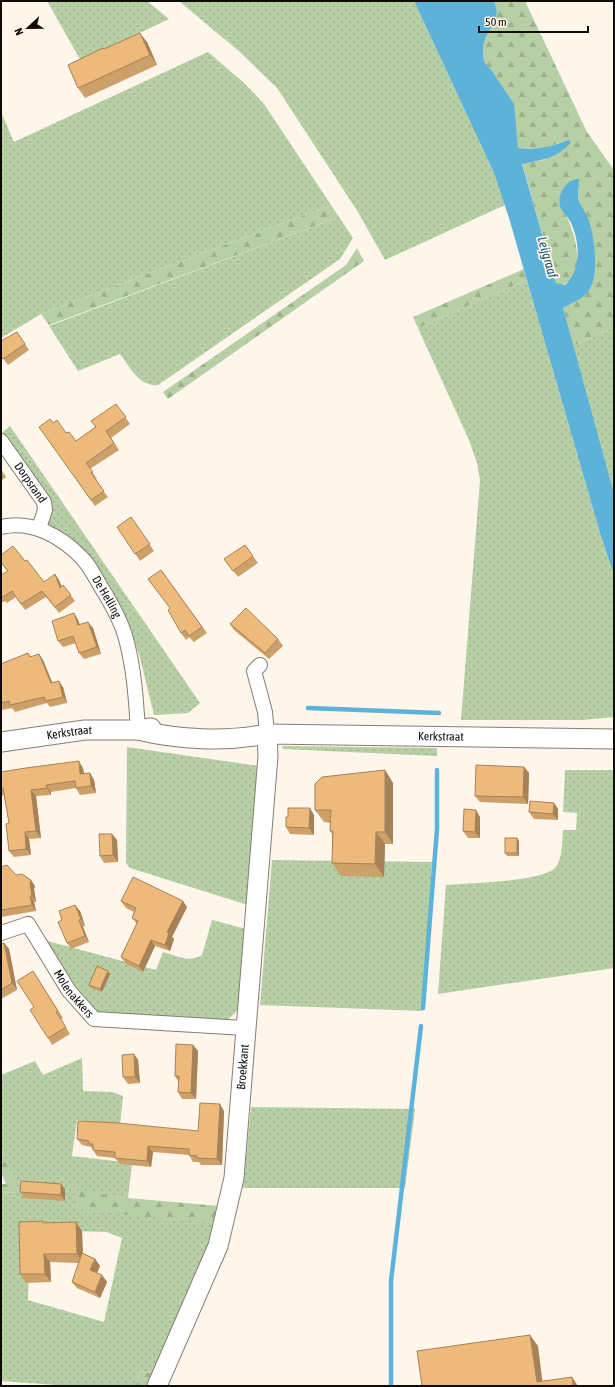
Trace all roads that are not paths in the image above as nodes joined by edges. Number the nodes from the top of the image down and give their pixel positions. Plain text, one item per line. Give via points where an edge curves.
1 (1, 441) edge
2 (1, 527) edge
3 (39, 528) junction
4 (260, 665) dead end
5 (138, 730) junction
6 (267, 734) junction
7 (614, 739) edge
8 (1, 742) edge
9 (1, 933) edge
10 (245, 1028) junction
11 (157, 1386) edge

1 - 3 street, Dorpsrand via 44,502 45,510
2 - 3 street, De Helling via 10,525
3 - 5 street, De Helling via 61,539 83,559 113,605 126,638 134,678
4 - 6 street via 254,671 265,712
5 - 6 street, Kerkstraat via 178,737 246,738
5 - 8 street, Kerkstraat via 85,730
6 - 7 street, Kerkstraat
6 - 10 street, Broekkant via 268,756
9 - 10 street, Molenakkers via 28,924 69,991 94,1019
10 - 11 street, Broekkant via 234,1178 227,1213 218,1246

